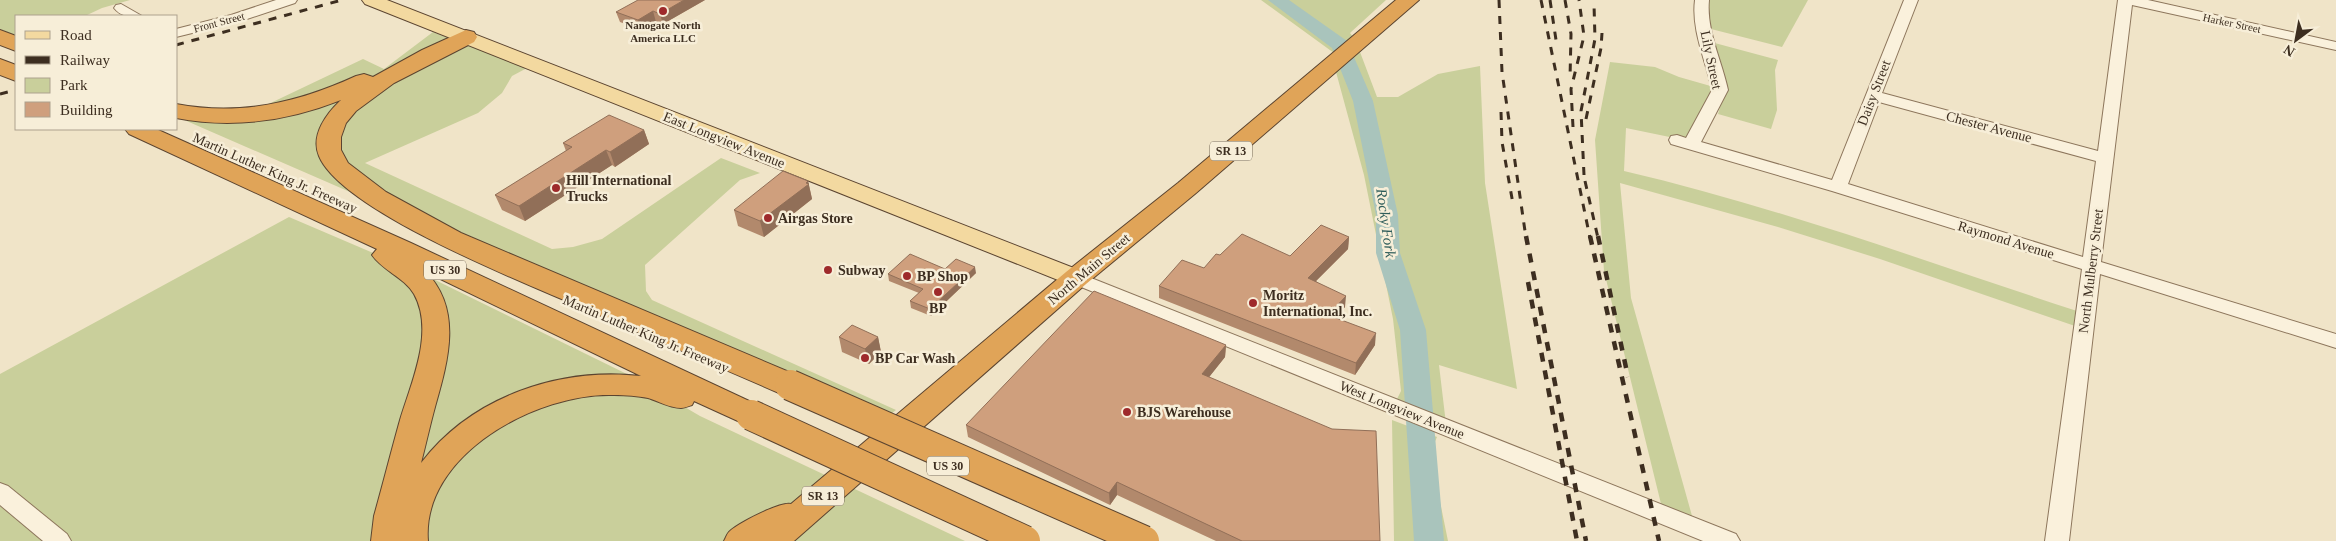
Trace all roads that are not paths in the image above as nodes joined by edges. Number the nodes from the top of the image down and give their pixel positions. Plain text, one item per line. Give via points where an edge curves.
1 (290, 0) edge
2 (371, 0) edge
3 (1409, 0) edge
4 (1702, 0) edge
5 (1911, 0) edge
6 (2125, 0) edge
7 (2129, 0) edge
8 (121, 8) dead end
9 (132, 15) edge
10 (178, 32) edge
11 (461, 36) junction
12 (0, 37) edge
13 (15, 44) edge
14 (2335, 49) edge
15 (1874, 96) junction
16 (178, 111) edge
17 (141, 130) edge
18 (180, 139) edge
19 (1684, 142) joint
20 (2104, 158) junction
21 (1838, 187) junction
22 (2092, 266) junction
23 (1076, 278) junction
24 (2336, 341) edge
25 (786, 388) junction
26 (746, 419) junction
27 (0, 492) edge
28 (826, 493) junction
29 (59, 541) edge
30 (388, 541) edge
31 (411, 541) edge
32 (741, 541) edge
33 (771, 541) edge
34 (997, 541) edge
35 (1025, 541) edge
36 (1116, 541) edge
37 (1144, 541) edge
38 (1728, 541) edge
39 (2057, 541) edge

1 - 10 street, Front Street
2 - 11 main road, East Longview Avenue
3 - 23 highway, North Main Street / SR 13
4 - 19 street, Lily Street via 1701,11 1720,90 1718,99
5 - 15 street, Daisy Street
6 - 20 street, North Mulberry Street
7 - 14 street, Harker Street
8 - 9 street
11 - 16 highway via 350,88 301,105 235,116 200,116
11 - 23 main road, East Longview Avenue
11 - 25 highway via 378,82 349,104 333,124 329,135 328,146 338,166 381,201 444,237
12 - 13 highway
15 - 20 street, Chester Avenue
15 - 21 street, Daisy Street
17 - 18 highway, Martin Luther King Jr. Freeway / US 30
18 - 25 highway, Martin Luther King Jr. Freeway / US 30
18 - 26 highway, Martin Luther King Jr. Freeway / US 30
18 - 30 highway via 200,167 389,257 409,271 427,292 435,316 434,352 391,516
19 - 21 street, Raymond Avenue
20 - 22 street, North Mulberry Street
21 - 22 street, Raymond Avenue
22 - 24 street, Raymond Avenue
22 - 39 street, North Mulberry Street
23 - 28 highway, North Main Street / SR 13
23 - 38 street, West Longview Avenue
25 - 36 highway, Martin Luther King Jr. Freeway / US 30
25 - 37 highway, bridge
26 - 31 highway via 669,392 622,383 579,385 541,395 491,417 451,450 422,488 412,517
26 - 34 highway
26 - 35 highway, Martin Luther King Jr. Freeway / US 30, bridge
27 - 29 street
28 - 32 highway
28 - 33 highway, North Main Street / SR 13

